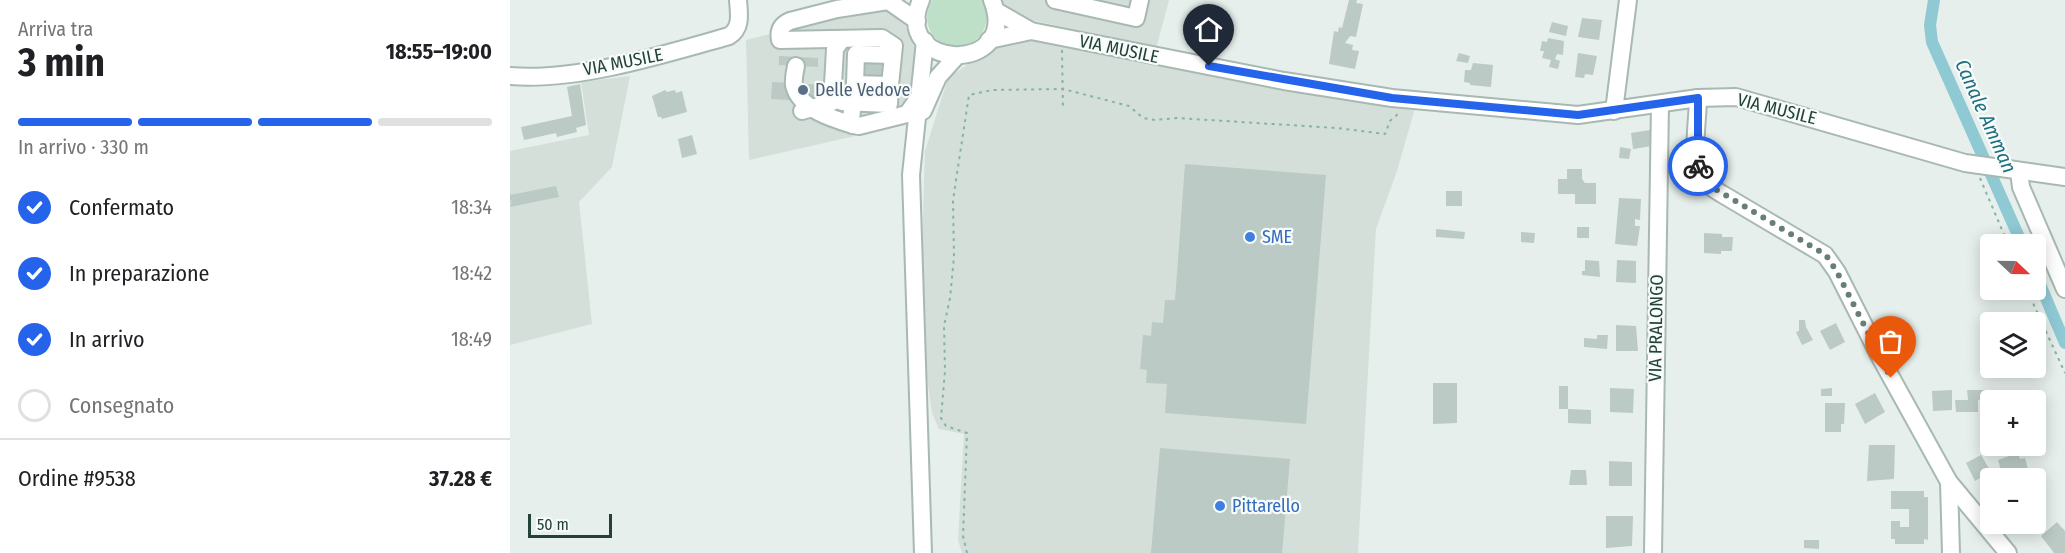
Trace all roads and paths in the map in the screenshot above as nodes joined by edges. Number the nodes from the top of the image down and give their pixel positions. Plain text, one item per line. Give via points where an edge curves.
1 (738, 0) edge
2 (887, 0) edge
3 (921, 0) edge
4 (1055, 0) edge
5 (1140, 0) edge
6 (1628, 0) edge
7 (994, 6) edge
8 (917, 21) junction
9 (1031, 32) junction
10 (1065, 38) junction
11 (842, 39) junction
12 (989, 40) junction
13 (925, 41) junction
14 (796, 54) junction
15 (834, 56) junction
16 (956, 57) junction
17 (892, 75) junction
18 (510, 76) edge
19 (855, 83) junction
20 (1063, 89) junction
21 (919, 97) junction
22 (1698, 98) junction
23 (832, 102) junction
24 (1660, 104) junction
25 (807, 109) junction
26 (1063, 110) dead end
27 (1402, 111) dead end
28 (1614, 111) junction
29 (918, 123) junction
30 (853, 125) junction
31 (1970, 164) junction
32 (2014, 170) junction
33 (2065, 177) edge
34 (2003, 234) edge
35 (2065, 289) edge
36 (2032, 300) edge
37 (2065, 373) edge
38 (1949, 482) junction
39 (922, 553) edge
40 (967, 553) edge
41 (1653, 553) edge
42 (1951, 553) edge
43 (2008, 553) edge

1 - 18 street, VIA MUSILE via 739,24 729,36 600,68 556,75
2 - 8 street
2 - 14 street via 784,24 779,31 780,41
3 - 8 street
4 - 5 street via 1136,18
6 - 28 street
7 - 9 street
7 - 12 street via 994,29
8 - 13 street
9 - 10 street, VIA MUSILE
9 - 12 street
10 - 20 path via 1061,51
10 - 28 street, VIA MUSILE via 1392,98 1578,115
11 - 14 street
11 - 15 street
11 - 17 street via 882,38 894,46
12 - 16 street via 973,53
13 - 16 street via 939,52
13 - 21 street
14 - 15 street via 801,47
14 - 25 street via 794,86
15 - 23 street
16 - 29 street via 938,77
17 - 19 street
17 - 19 street via 889,104
19 - 23 street
19 - 30 street via 850,119
20 - 26 path
20 - 27 path via 1129,106 1143,118 1155,120 1177,118 1385,134 1390,121
20 - 40 path via 992,90 969,95 953,201 954,257 944,326 941,408 946,426 967,433 963,536
21 - 29 street
21 - 30 street via 907,114
22 - 24 street, VIA MUSILE
22 - 31 street, VIA MUSILE via 1736,97
22 - 38 street via 1699,174 1722,194 1826,255
23 - 25 street
24 - 28 street, VIA MUSILE
24 - 41 street, VIA PRALONGO
25 - 30 street
29 - 39 street via 911,191
31 - 32 street, VIA MUSILE
31 - 34 path
32 - 33 street, VIA MUSILE
32 - 35 street
36 - 37 path
38 - 42 street
38 - 43 street

